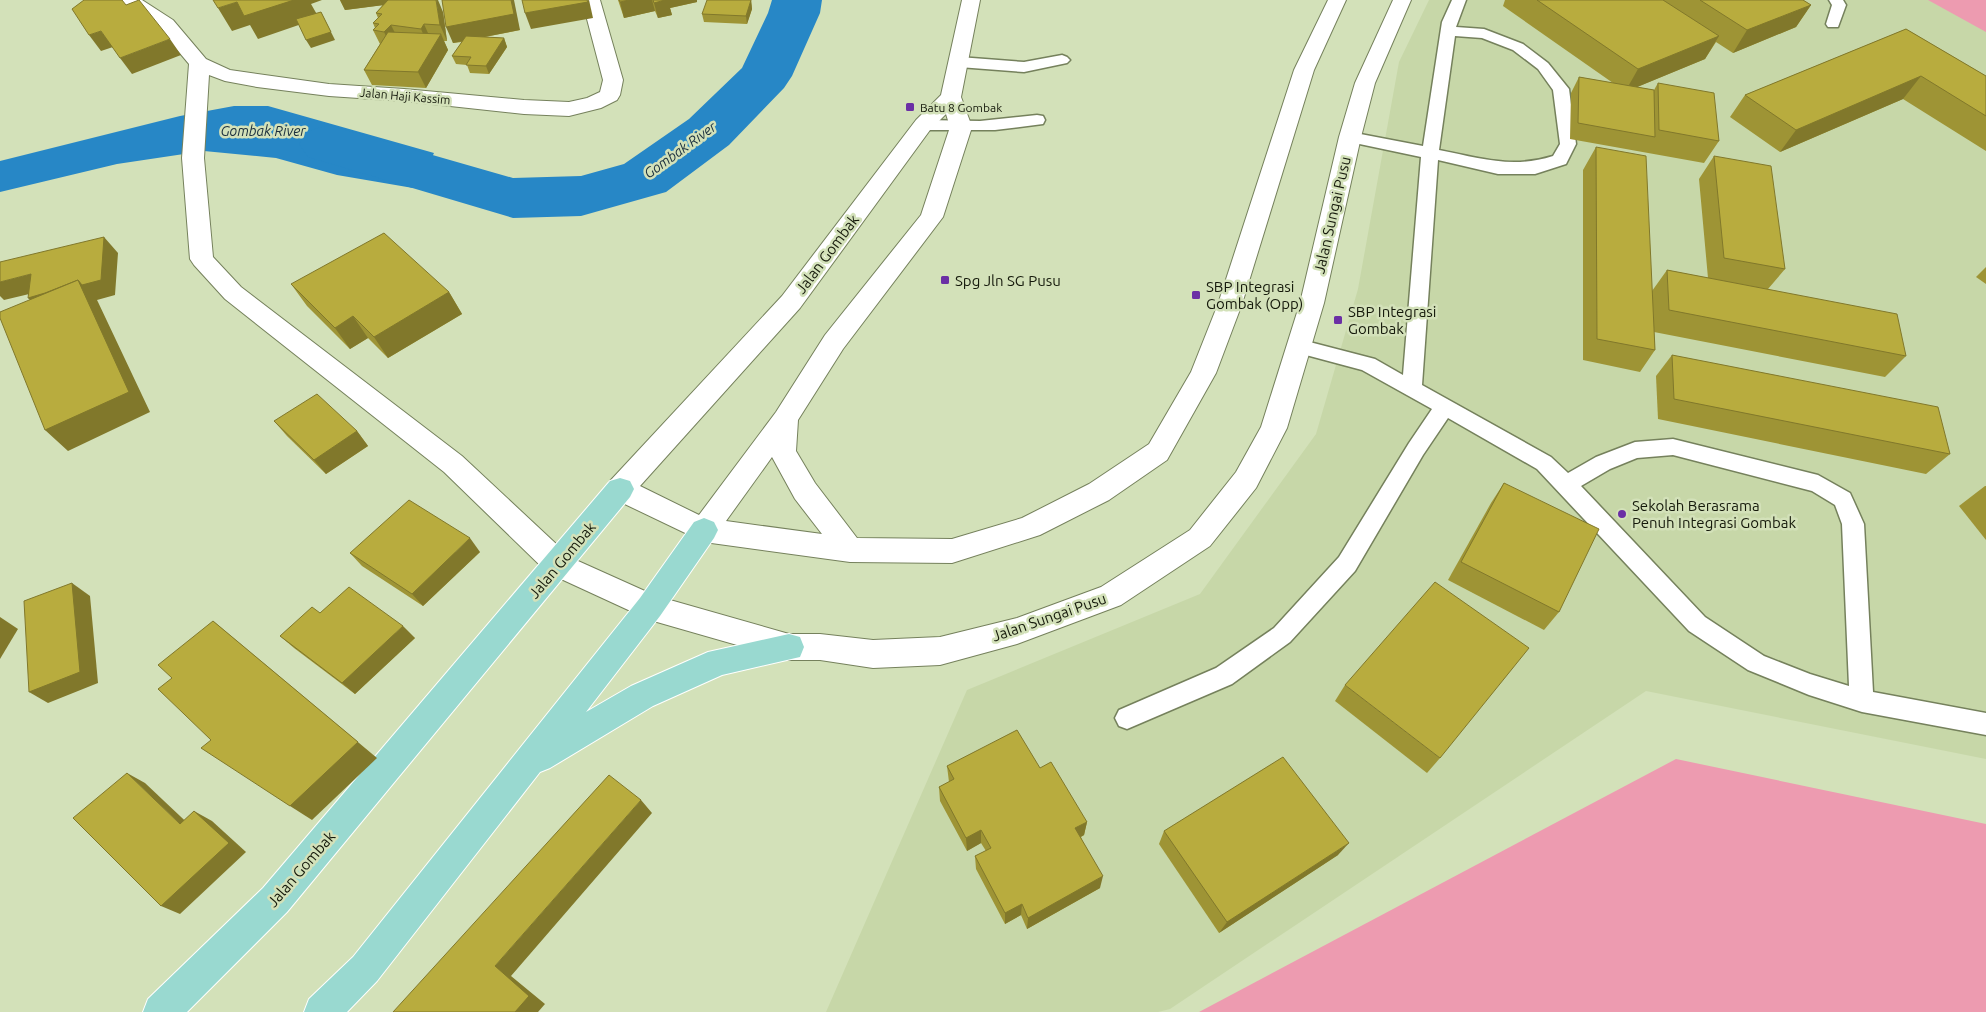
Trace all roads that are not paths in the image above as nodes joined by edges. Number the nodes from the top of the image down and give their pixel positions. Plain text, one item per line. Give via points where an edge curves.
1 (129, 0) edge
2 (591, 0) edge
3 (971, 0) edge
4 (1337, 0) edge
5 (1402, 0) edge
6 (1459, 0) edge
7 (1836, 0) edge
8 (1833, 24) dead end
9 (1448, 31) junction
10 (1062, 60) dead end
11 (959, 62) junction
12 (199, 63) junction
13 (951, 97) junction
14 (1037, 120) dead end
15 (924, 125) junction
16 (961, 127) junction
17 (1350, 137) junction
18 (1430, 153) junction
19 (1298, 346) junction
20 (1412, 388) junction
21 (1445, 407) junction
22 (785, 419) junction
23 (1566, 484) junction
24 (620, 489) junction
25 (704, 530) junction
26 (850, 550) junction
27 (558, 564) junction
28 (650, 607) junction
29 (789, 647) junction
30 (1862, 701) junction
31 (1127, 718) dead end
32 (1986, 724) edge
33 (523, 766) junction
34 (161, 1012) edge
35 (322, 1012) edge

1 - 12 main road, Jalan Haji Kassim via 166,24
2 - 12 main road, Jalan Haji Kassim via 613,80 610,95 570,109 293,85 225,75
3 - 11 main road
4 - 26 main road via 1304,70 1227,312 1203,373 1158,452 1099,492 1030,527 952,551
5 - 17 main road, Jalan Sungai Pusu via 1365,83
6 - 9 lane
7 - 8 lane via 1839,5
9 - 18 lane
9 - 18 lane via 1484,34 1518,47 1543,66 1561,88 1568,144 1560,160 1535,168 1498,168
10 - 11 lane via 1024,67
11 - 13 main road
12 - 27 main road, Jalan Sungai Pusu via 193,158 202,259 233,293 453,464
13 - 15 main road, Jalan Gombak
13 - 16 main road
14 - 16 lane
15 - 16 lane
15 - 24 main road, Jalan Gombak via 791,302
16 - 22 main road via 932,217 834,342
17 - 18 lane
17 - 19 main road, Jalan Sungai Pusu via 1312,303
18 - 20 lane
19 - 20 lane via 1368,364
19 - 29 main road, Jalan Sungai Pusu via 1274,428 1246,480 1200,538 1111,596 1017,631 940,651 872,654 820,646
20 - 21 lane
21 - 23 lane via 1544,464
21 - 31 lane via 1347,564 1282,635 1224,676
22 - 25 main road
22 - 26 main road via 783,452 805,491
23 - 30 lane via 1697,624 1756,663
23 - 30 lane via 1635,450 1673,447 1818,484 1843,499 1853,524
24 - 25 main road
24 - 27 main road, Jalan Gombak
25 - 26 main road
25 - 28 main road
27 - 28 main road, Jalan Sungai Pusu
27 - 34 main road, Jalan Gombak via 275,900
28 - 29 main road, Jalan Sungai Pusu
28 - 33 main road
29 - 33 main road via 719,662 642,696
30 - 32 lane
33 - 35 main road via 365,969

